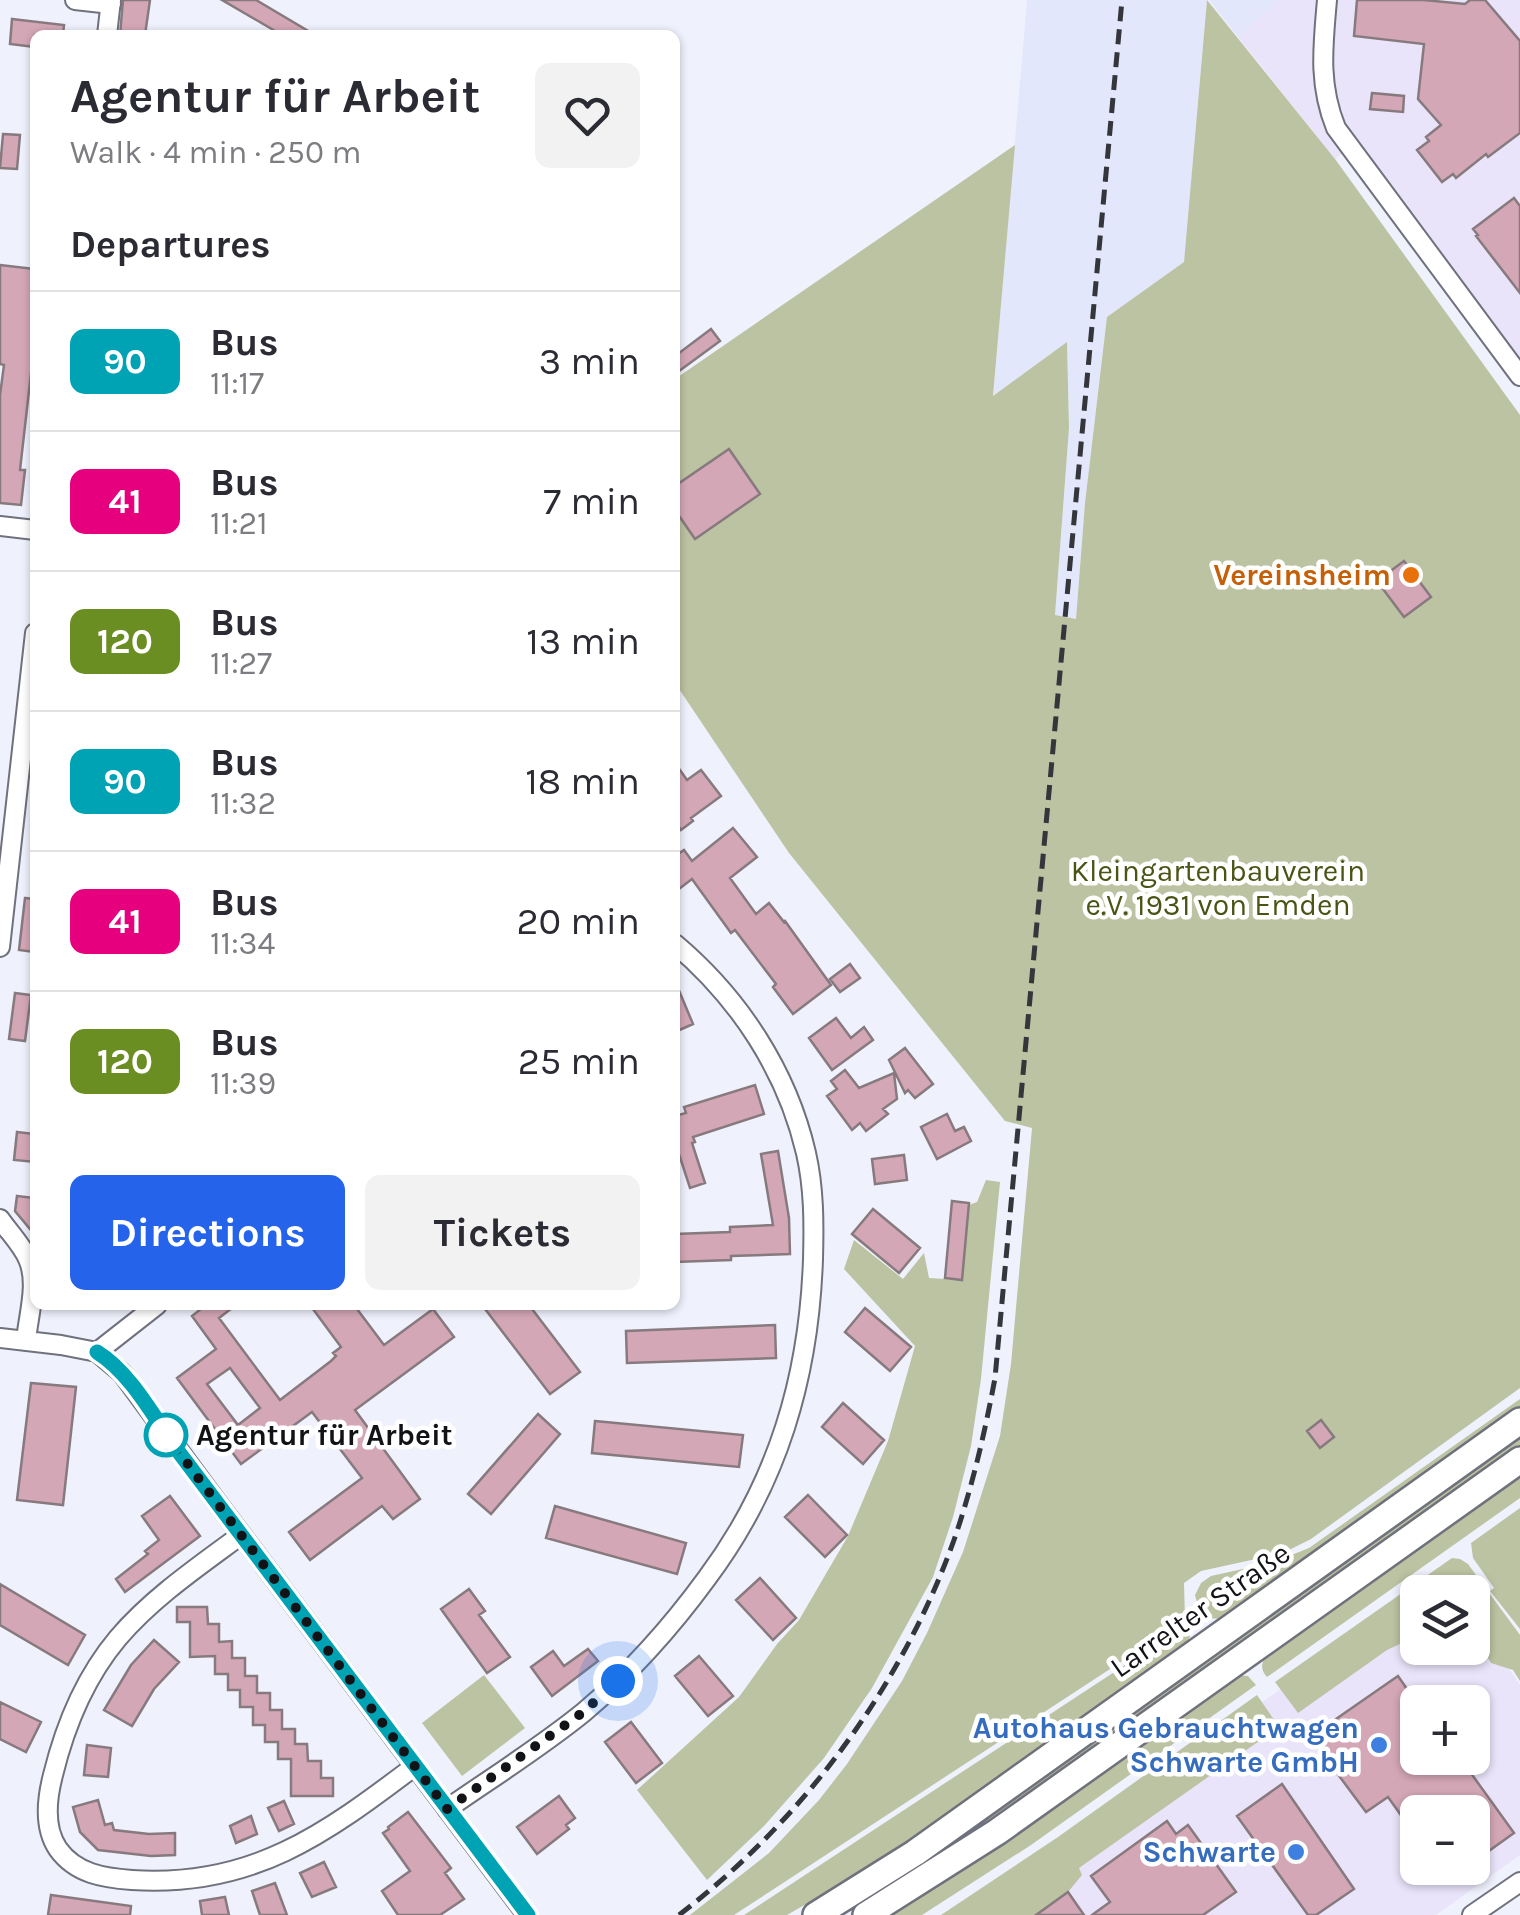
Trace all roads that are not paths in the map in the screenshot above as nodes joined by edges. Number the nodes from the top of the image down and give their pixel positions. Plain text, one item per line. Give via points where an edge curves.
1 (75, 0) edge
2 (1327, 0) edge
3 (111, 2) edge
4 (108, 30) edge
5 (1513, 351) edge
6 (1520, 376) edge
7 (0, 526) edge
8 (30, 529) edge
9 (30, 667) edge
10 (6, 830) edge
11 (0, 948) edge
12 (680, 948) edge
13 (0, 1219) edge
14 (30, 1266) edge
15 (30, 1308) edge
16 (151, 1310) edge
17 (0, 1338) edge
18 (26, 1341) junction
19 (97, 1352) junction
20 (1520, 1421) edge
21 (1520, 1460) edge
22 (241, 1535) junction
23 (415, 1766) junction
24 (447, 1809) junction
25 (1520, 1882) edge
26 (528, 1915) edge
27 (816, 1915) edge
28 (866, 1915) edge
29 (1472, 1915) edge

1 - 3 street
2 - 5 street via 1322,82 1336,128
3 - 4 street
5 - 6 street
7 - 8 street
9 - 10 street
10 - 11 street
12 - 24 street via 732,1002 765,1050 805,1150 812,1288 795,1399 748,1516 660,1636 582,1713
13 - 14 street
15 - 18 street
16 - 19 street
17 - 18 street
18 - 19 street
19 - 22 street via 122,1373
20 - 27 street, Larrelter Straße
21 - 28 street via 997,1832
22 - 23 street
22 - 23 street via 134,1621 88,1683 52,1781 48,1821 59,1850 100,1876 158,1880 226,1872 300,1846
23 - 24 street
24 - 26 street
25 - 29 street

